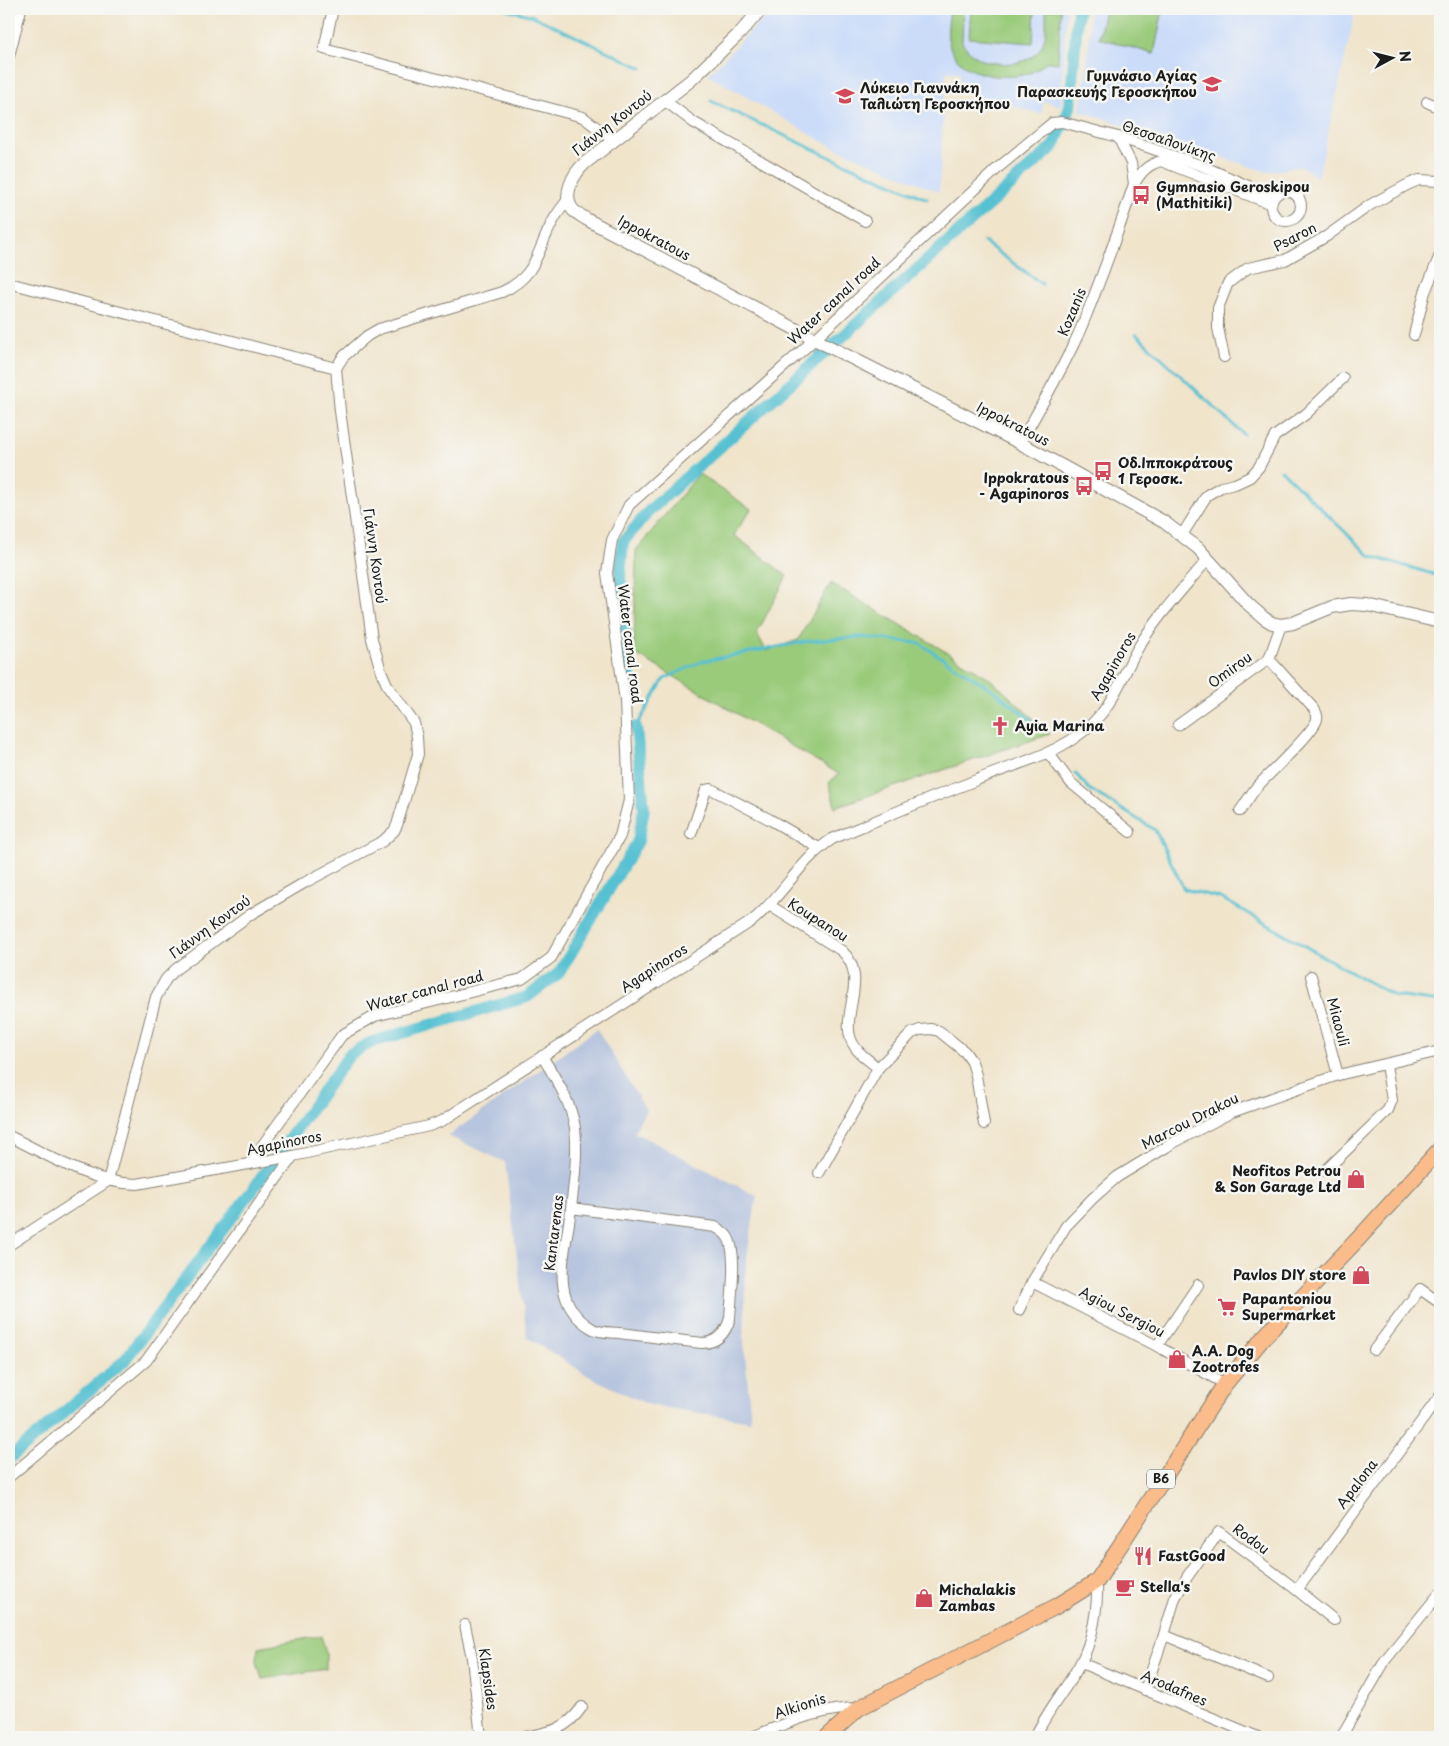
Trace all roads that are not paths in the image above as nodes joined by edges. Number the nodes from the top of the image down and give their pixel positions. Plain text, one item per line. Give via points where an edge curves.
1 (22, 9) edge
2 (333, 9) edge
3 (761, 9) edge
4 (9, 56) edge
5 (664, 100) junction
6 (1427, 102) dead end
7 (1440, 108) edge
8 (1055, 122) joint
9 (1118, 138) junction
10 (613, 140) junction
11 (1161, 161) joint
12 (1440, 181) edge
13 (1134, 184) junction
14 (569, 198) junction
15 (865, 221) dead end
16 (1440, 255) edge
17 (9, 283) edge
18 (1414, 335) dead end
19 (818, 341) junction
20 (1224, 357) dead end
21 (336, 368) junction
22 (1343, 378) dead end
23 (1020, 443) junction
24 (1182, 535) junction
25 (1208, 559) junction
26 (1440, 622) edge
27 (1281, 625) junction
28 (1269, 659) junction
29 (1178, 725) dead end
30 (1048, 754) junction
31 (1240, 811) dead end
32 (1130, 832) dead end
33 (691, 834) dead end
34 (819, 848) junction
35 (769, 906) junction
36 (1311, 976) dead end
37 (1440, 1051) edge
38 (542, 1056) junction
39 (1386, 1065) junction
40 (878, 1068) junction
41 (1338, 1075) junction
42 (984, 1124) dead end
43 (9, 1136) edge
44 (1440, 1149) edge
45 (288, 1157) junction
46 (254, 1163) junction
47 (1325, 1171) dead end
48 (819, 1172) dead end
49 (108, 1182) junction
50 (571, 1208) junction
51 (9, 1245) edge
52 (1032, 1282) junction
53 (1198, 1285) dead end
54 (1440, 1303) edge
55 (1019, 1310) dead end
56 (1157, 1346) junction
57 (1374, 1350) dead end
58 (1225, 1384) junction
59 (1440, 1396) edge
60 (9, 1477) edge
61 (1097, 1581) junction
62 (1296, 1590) junction
63 (1440, 1593) edge
64 (1334, 1620) dead end
65 (464, 1625) dead end
66 (1164, 1636) junction
67 (1081, 1663) junction
68 (1268, 1678) dead end
69 (1145, 1690) junction
70 (582, 1707) dead end
71 (859, 1708) junction
72 (482, 1737) edge
73 (525, 1737) edge
74 (752, 1737) edge
75 (827, 1737) edge
76 (1035, 1737) edge
77 (1258, 1737) edge
78 (1341, 1737) edge

1 - 4 street
2 - 10 street via 324,49 583,117
3 - 5 street, Γιάννη Κοντού via 704,68
5 - 10 street, Γιάννη Κοντού
5 - 15 street via 693,122
6 - 7 street
8 - 9 street, Θεσσαλονίκης
8 - 19 street, Water canal road via 998,167
9 - 11 street, Θεσσαλονίκης via 1200,165 1272,200
9 - 13 street via 1131,162
10 - 14 street, Γιάννη Κοντού via 577,170 569,188
11 - 13 street, Kozanis via 1142,170
12 - 20 street, Psaron via 1419,180 1409,184 1285,260 1248,268 1228,284 1218,308
13 - 23 street, Kozanis via 1078,335
14 - 19 street, Ippokratous via 573,210 586,219
14 - 21 street, Γιάννη Κοντού via 553,220 529,272 514,286 379,329 343,357
16 - 18 street via 1425,292
17 - 21 street
19 - 23 street, Ippokratous
19 - 46 street, Water canal road via 629,505 612,540 607,574 624,702 629,800 620,836 551,958 522,979 375,1016 342,1035
21 - 49 street, Γιάννη Κοντού via 372,639 388,687 414,723 418,754 397,825 391,835 251,914 166,979 156,997
22 - 24 street via 1306,414 1274,436 1259,467 1250,477 1207,495
23 - 24 street, Ippokratous
24 - 25 street, Ippokratous
25 - 27 street, Ippokratous via 1248,604 1264,618
25 - 30 street, Agapinoros via 1160,616 1101,714 1079,736
26 - 27 street via 1367,604 1351,604 1332,607 1293,624
27 - 28 street, Omirou
28 - 29 street, Omirou
28 - 31 street via 1314,709 1317,720
30 - 32 street via 1071,783
30 - 34 street, Agapinoros via 871,822
33 - 34 street via 706,790 710,789
34 - 35 street, Agapinoros
35 - 38 street, Agapinoros via 752,921
35 - 40 street, Koupanou via 849,957 854,978 850,1037 854,1046
36 - 41 street, Miaouli
37 - 39 street, Marcou Drakou
38 - 45 street, Agapinoros via 442,1121
38 - 50 street, Kantarenas via 560,1086 574,1127 576,1142
39 - 41 street, Marcou Drakou
39 - 47 street via 1392,1100 1388,1110
40 - 42 street via 912,1033 926,1029 939,1031 972,1062
40 - 48 street
41 - 52 street, Marcou Drakou via 1232,1112 1117,1177 1066,1226
43 - 49 street, Agapinoros
44 - 58 main road, B6 via 1265,1336
45 - 46 street, Agapinoros
45 - 60 street via 146,1361
46 - 49 street, Agapinoros via 148,1183
49 - 51 street
50 - 50 street, Kantarenas via 561,1269 569,1306 579,1318 594,1330 702,1344 715,1341 722,1335 730,1318 734,1254 728,1237 722,1231 714,1227
52 - 55 street, Marcou Drakou
52 - 56 street, Agiou Sergiou
53 - 56 street
54 - 57 street via 1420,1290
56 - 58 street, Agiou Sergiou
58 - 61 main road, B6
59 - 62 street, Apalona
61 - 67 street via 1097,1609
61 - 71 main road, B6 via 1057,1606
62 - 64 street, Rodou
62 - 66 street, Rodou via 1219,1532 1175,1598
63 - 78 street via 1386,1659
65 - 72 street, Klapsides via 472,1658
66 - 68 street
66 - 69 street, Rodou
67 - 69 street, Arodafnes
67 - 76 street
69 - 77 street, Arodafnes
70 - 73 street via 559,1729
71 - 74 street, Alkionis via 825,1711
71 - 75 main road, B6

